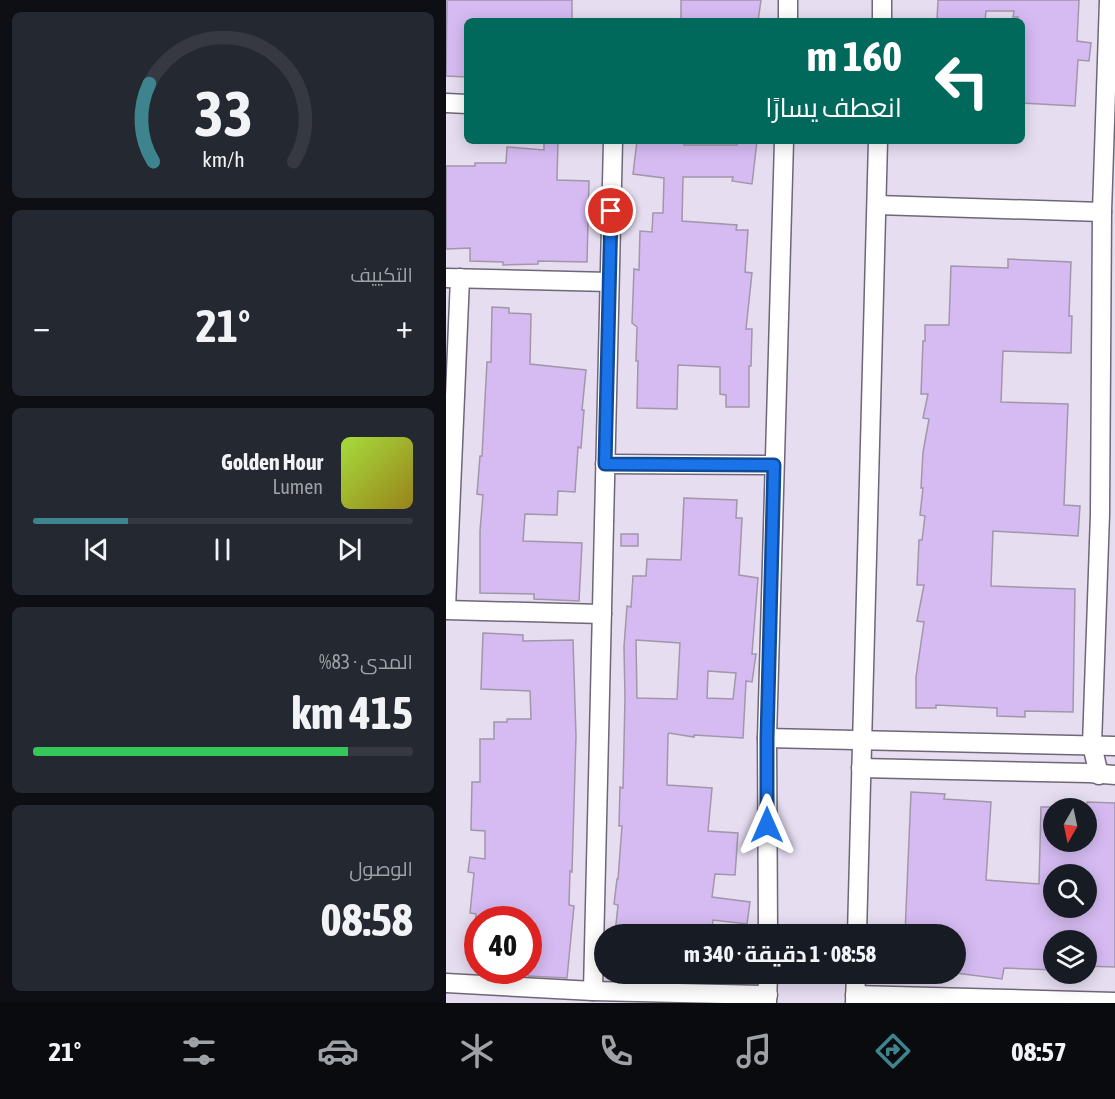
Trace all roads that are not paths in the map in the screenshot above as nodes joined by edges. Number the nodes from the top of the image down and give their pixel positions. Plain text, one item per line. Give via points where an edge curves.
1 (788, 0) edge
2 (882, 0) edge
3 (1109, 0) edge
4 (788, 18) edge
5 (882, 18) edge
6 (446, 103) edge
7 (464, 104) edge
8 (613, 144) edge
9 (784, 144) edge
10 (878, 144) edge
11 (876, 205) junction
12 (1102, 212) junction
13 (453, 278) edge
14 (609, 282) junction
15 (605, 464) junction
16 (774, 465) junction
17 (1108, 514) edge
18 (446, 609) edge
19 (602, 614) junction
20 (767, 738) junction
21 (862, 740) junction
22 (1115, 746) edge
23 (1098, 765) edge
24 (861, 768) junction
25 (768, 924) edge
26 (857, 924) edge
27 (446, 983) edge
28 (856, 984) edge
29 (593, 991) junction
30 (768, 999) edge
31 (855, 999) edge
32 (1087, 1002) edge
33 (1115, 1002) edge

1 - 4 street
2 - 5 street
3 - 12 street
6 - 7 street
8 - 14 street
9 - 16 street
10 - 11 street
11 - 12 street
11 - 21 street
12 - 17 street
13 - 14 street
13 - 18 street
14 - 15 street
15 - 16 street
15 - 19 street
16 - 20 street
17 - 23 street
18 - 19 street
19 - 29 street
20 - 21 street
20 - 25 street
21 - 23 street
21 - 24 street
22 - 23 street
23 - 24 street
24 - 26 street
27 - 29 street
28 - 31 street
29 - 30 street
31 - 32 street
32 - 33 street

